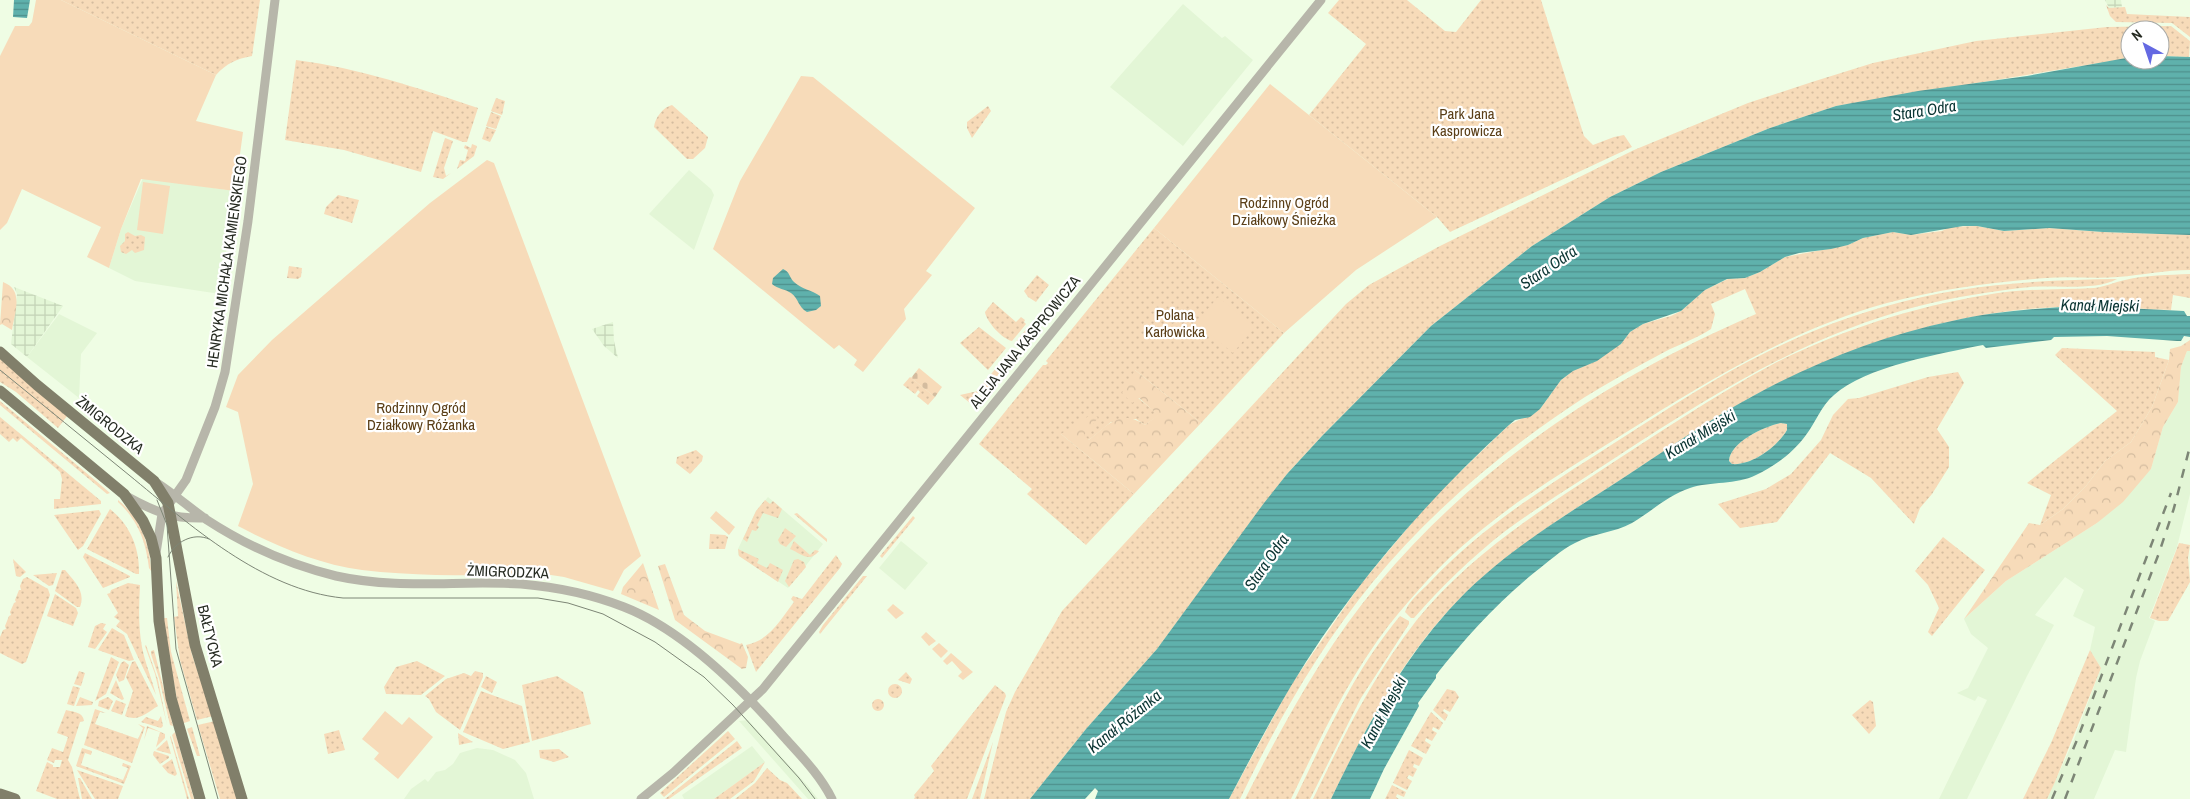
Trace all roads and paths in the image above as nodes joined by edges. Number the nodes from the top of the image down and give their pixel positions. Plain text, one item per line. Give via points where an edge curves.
1 (275, 0) edge
2 (1320, 0) edge
3 (0, 352) edge
4 (0, 391) edge
5 (154, 481) joint
6 (124, 494) junction
7 (171, 499) junction
8 (167, 515) junction
9 (205, 518) junction
10 (156, 558) junction
11 (752, 701) junction
12 (0, 794) edge
13 (15, 799) edge
14 (200, 799) edge
15 (242, 799) edge
16 (641, 799) edge
17 (832, 799) edge

1 - 7 street, HENRYKA MICHAŁA KAMIEŃSKIEGO via 248,220 225,372 186,480
2 - 11 street, ALEJA JANA KASPROWICZA
3 - 5 main road, ŻMIGRODZKA
4 - 6 main road, ŻMIGRODZKA
5 - 7 main road, BAŁTYCKA
6 - 8 street, ŻMIGRODZKA via 148,509
6 - 10 main road, BAŁTYCKA via 143,521
7 - 8 main road, BAŁTYCKA
7 - 9 street, ŻMIGRODZKA
8 - 9 street, ŻMIGRODZKA
8 - 10 street, BAŁTYCKA
8 - 15 main road, BAŁTYCKA via 195,647
9 - 11 street, ŻMIGRODZKA via 270,555 338,576 376,583 416,585 543,586 625,607 683,641
10 - 14 main road, BAŁTYCKA via 159,621 167,677 175,718
11 - 16 street, ALEJA JANA KASPROWICZA
11 - 17 street, ŻMIGRODZKA via 814,770
12 - 13 main road

